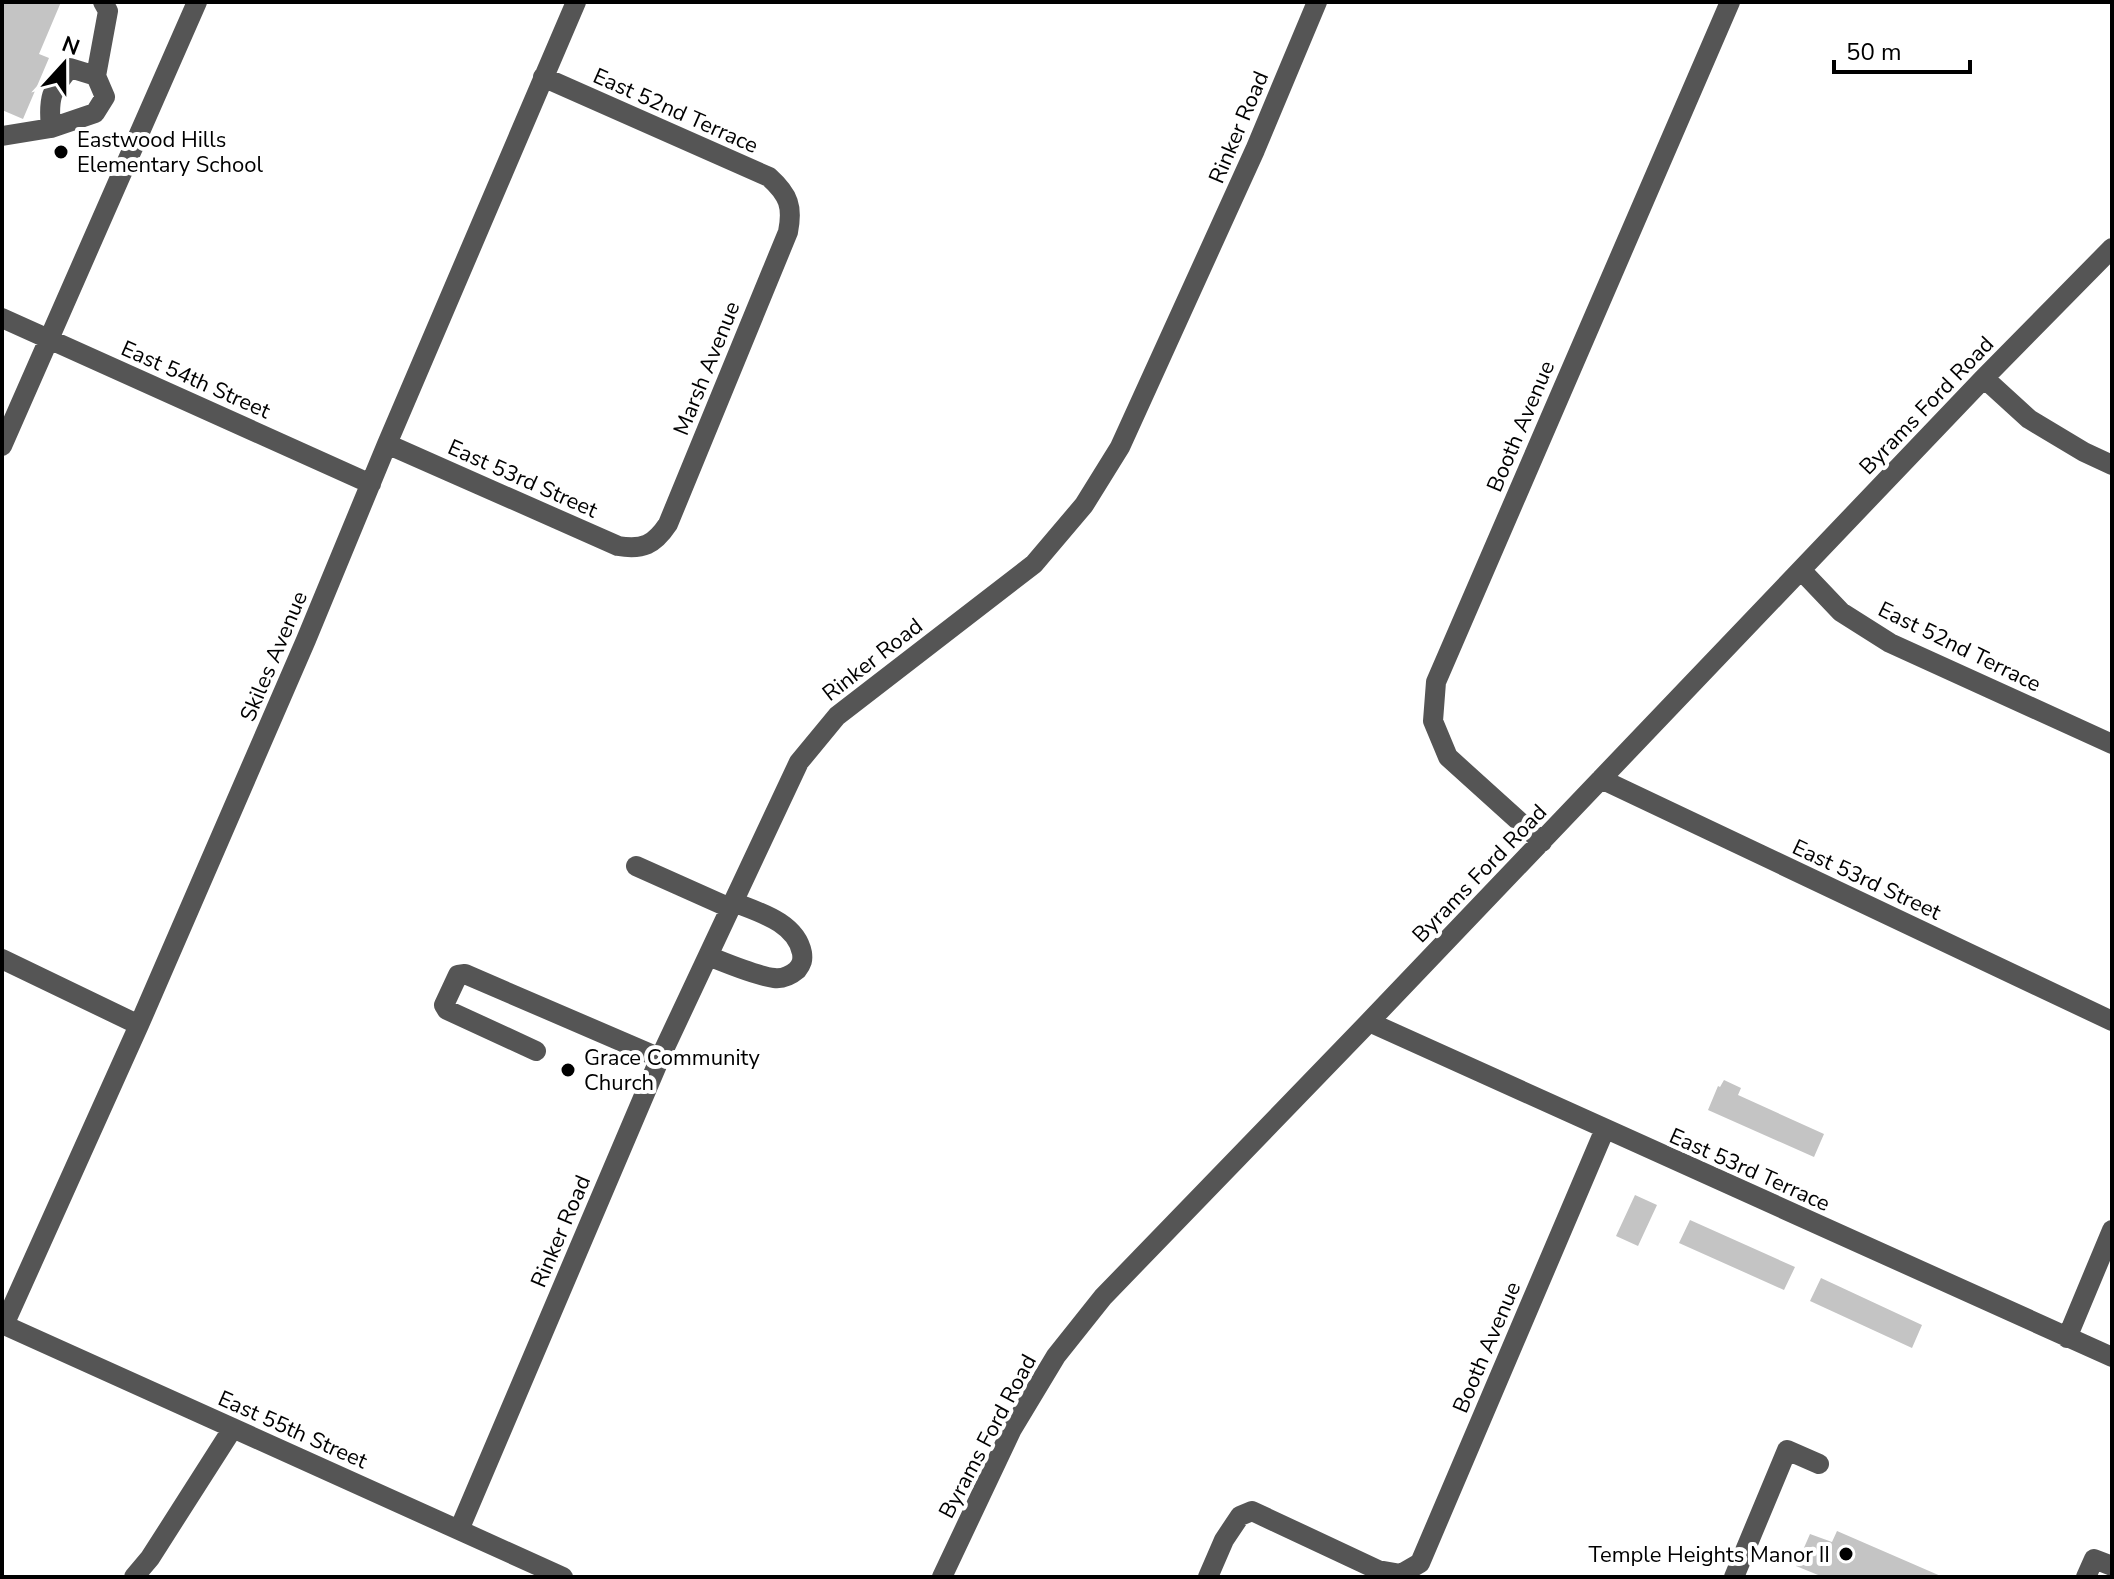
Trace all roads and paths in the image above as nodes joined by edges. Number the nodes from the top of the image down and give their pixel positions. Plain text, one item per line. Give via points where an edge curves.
1 (103, 2) edge
2 (197, 2) edge
3 (576, 2) edge
4 (1317, 2) edge
5 (1730, 2) edge
6 (96, 76) junction
7 (543, 77) junction
8 (51, 128) junction
9 (2, 136) edge
10 (784, 194) joint
11 (2112, 248) edge
12 (2, 318) edge
13 (48, 339) junction
14 (1984, 378) junction
15 (387, 444) junction
16 (2, 446) edge
17 (2112, 465) edge
18 (371, 484) junction
19 (640, 547) joint
20 (1801, 570) junction
21 (2112, 744) edge
22 (1601, 779) junction
23 (1542, 842) junction
24 (636, 866) dead end
25 (732, 905) junction
26 (708, 956) junction
27 (2, 959) edge
28 (2112, 1021) edge
29 (1369, 1022) junction
30 (139, 1025) junction
31 (536, 1051) dead end
32 (660, 1058) junction
33 (1605, 1129) junction
34 (2112, 1230) edge
35 (3, 1324) edge
36 (2067, 1338) junction
37 (2112, 1357) edge
38 (233, 1428) junction
39 (1819, 1464) dead end
40 (459, 1530) junction
41 (2112, 1566) edge
42 (134, 1577) edge
43 (563, 1577) edge
44 (942, 1577) edge
45 (1208, 1577) edge
46 (1734, 1577) edge
47 (2086, 1577) edge

1 - 6 street via 108,11
2 - 13 street
3 - 7 street, Skiles Avenue
4 - 25 street, Rinker Road via 1120,447 1084,505 1034,564 837,716 799,762
5 - 23 street, Booth Avenue via 1436,682 1433,721 1448,757
6 - 8 street via 105,97 95,113
6 - 8 street via 70,68 55,85 49,106
7 - 10 street, East 52nd Terrace via 769,177
7 - 15 street, Skiles Avenue
8 - 9 street
10 - 19 street, Marsh Avenue via 791,217 782,247 668,524 660,537
11 - 14 street, Byrams Ford Road
12 - 13 street, East 54th Street
13 - 16 street
13 - 18 street, East 54th Street
14 - 17 street via 2029,419
14 - 20 street, Byrams Ford Road
15 - 18 street, Skiles Avenue
15 - 19 street, East 53rd Street via 618,546
18 - 30 street, Skiles Avenue
20 - 21 street, East 52nd Terrace via 1841,612 1890,643
20 - 22 street, Byrams Ford Road
22 - 23 street, Byrams Ford Road
22 - 28 street, East 53rd Street
23 - 29 street, Byrams Ford Road
24 - 25 street
25 - 26 street, Rinker Road
25 - 26 street via 766,915 793,935 803,956 801,965 793,974 772,978
26 - 32 street, Rinker Road
27 - 30 street
29 - 33 street, East 53rd Terrace
29 - 44 street, Byrams Ford Road via 1103,1297 1056,1356 1012,1429
30 - 35 street, Skiles Avenue
31 - 32 street via 447,1010 444,1005 458,975
32 - 40 street, Rinker Road
33 - 36 street, East 53rd Terrace
33 - 45 street, Booth Avenue via 1420,1563 1401,1574 1378,1570 1252,1511 1240,1516
34 - 36 street
35 - 38 street, East 55th Street
36 - 37 street, East 53rd Terrace
38 - 40 street, East 55th Street
38 - 42 street
39 - 46 street via 1787,1450
40 - 43 street, East 55th Street
41 - 47 street via 2094,1559

